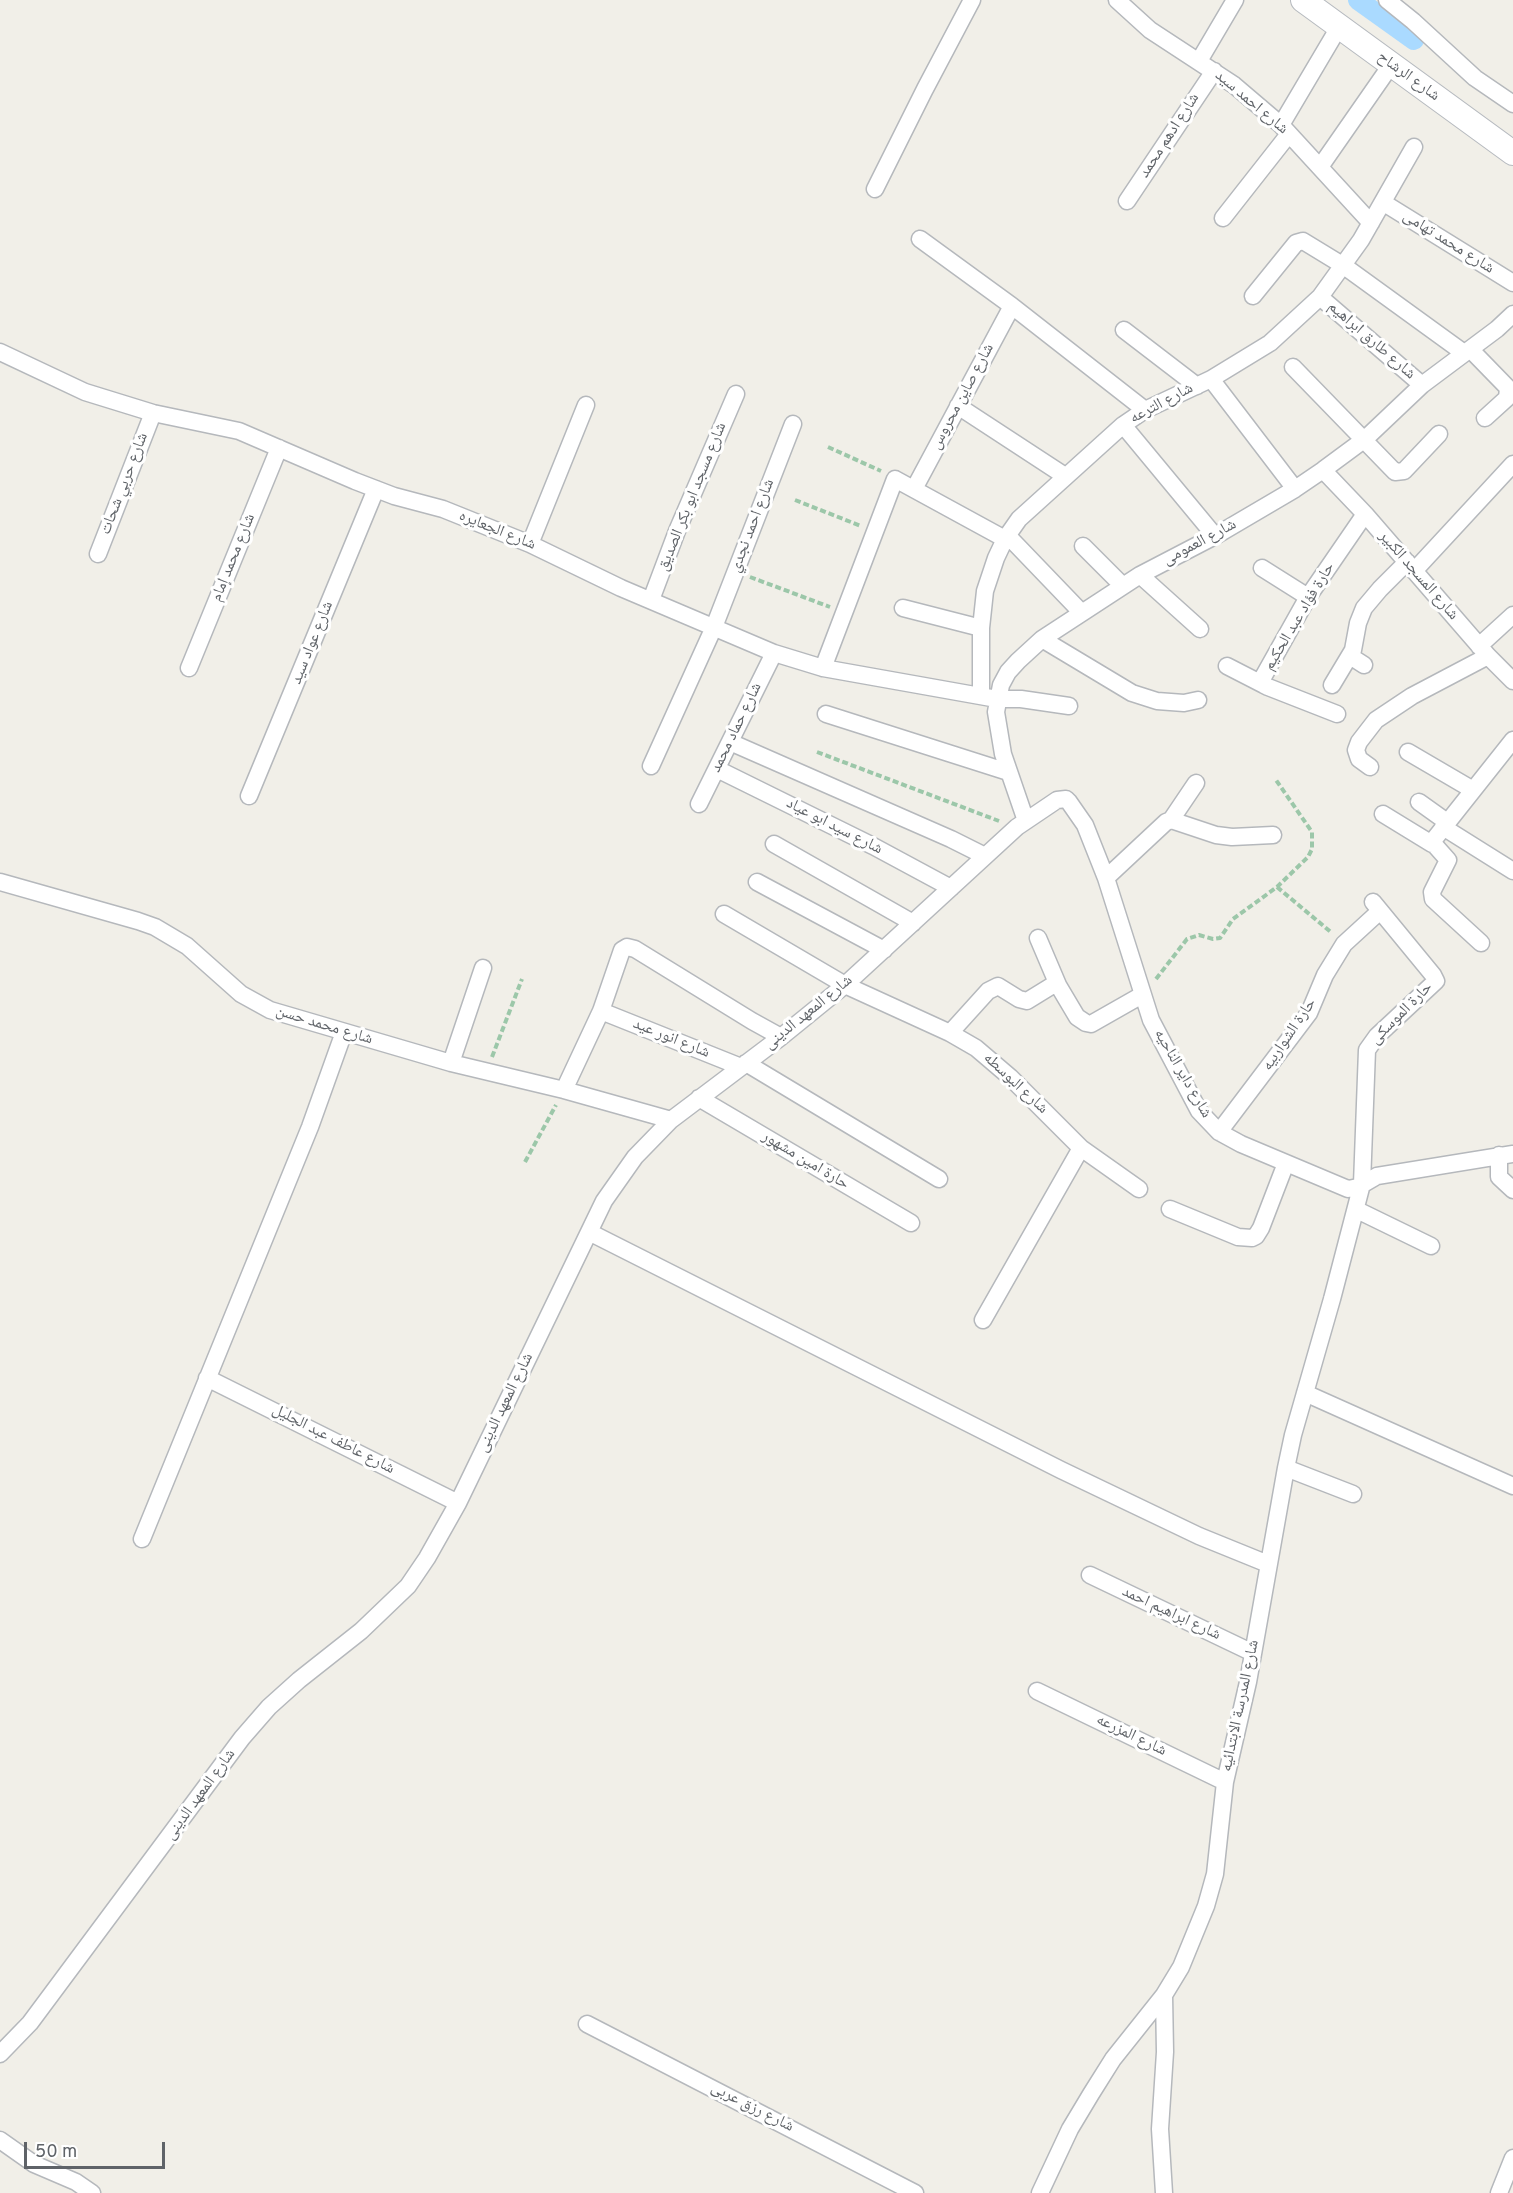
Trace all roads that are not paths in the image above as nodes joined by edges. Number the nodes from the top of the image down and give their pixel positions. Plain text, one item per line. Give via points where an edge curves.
1 (972, 0) edge
2 (1117, 0) edge
3 (1235, 0) edge
4 (1303, 0) edge
5 (1387, 0) edge
6 (1340, 27) junction
7 (1198, 61) junction
8 (1391, 65) junction
9 (1214, 71) junction
10 (1513, 104) edge
11 (1285, 130) junction
12 (1414, 147) dead end
13 (1513, 153) edge
14 (1320, 167) junction
15 (875, 189) dead end
16 (1127, 201) dead end
17 (1384, 202) junction
18 (1223, 218) dead end
19 (1371, 223) junction
20 (920, 239) dead end
21 (1344, 266) junction
22 (1513, 283) edge
23 (1253, 296) dead end
24 (1320, 297) junction
25 (1012, 306) junction
26 (1513, 314) edge
27 (1124, 330) dead end
28 (1467, 351) junction
29 (0, 352) edge
30 (1293, 367) dead end
31 (1204, 382) junction
32 (1422, 386) junction
33 (736, 393) dead end
34 (586, 405) dead end
35 (958, 406) junction
36 (1145, 410) junction
37 (153, 413) junction
38 (1485, 418) dead end
39 (793, 424) dead end
40 (1123, 424) junction
41 (1438, 434) dead end
42 (1365, 439) junction
43 (279, 448) junction
44 (1513, 464) edge
45 (1323, 471) junction
46 (1065, 476) junction
47 (376, 489) junction
48 (914, 489) junction
49 (1295, 489) junction
50 (1365, 514) junction
51 (1215, 536) junction
52 (1006, 538) junction
53 (530, 543) junction
54 (1083, 546) dead end
55 (98, 554) dead end
56 (1410, 566) junction
57 (1262, 568) dead end
58 (1140, 575) junction
59 (1123, 586) junction
60 (1308, 597) junction
61 (651, 600) junction
62 (903, 608) dead end
63 (1082, 613) junction
64 (1513, 615) edge
65 (714, 627) junction
66 (981, 628) junction
67 (1200, 629) dead end
68 (1042, 639) junction
69 (1484, 651) junction
70 (774, 653) junction
71 (1227, 666) dead end
72 (823, 668) junction
73 (189, 669) dead end
74 (1513, 681) edge
75 (1332, 685) dead end
76 (1264, 686) junction
77 (989, 697) junction
78 (1198, 700) dead end
79 (1069, 706) dead end
80 (826, 714) dead end
81 (1337, 714) dead end
82 (1513, 740) edge
83 (730, 742) junction
84 (1408, 752) dead end
85 (651, 766) dead end
86 (1370, 767) dead end
87 (717, 769) junction
88 (1008, 772) junction
89 (1196, 783) dead end
90 (1473, 790) junction
91 (249, 796) dead end
92 (1057, 800) joint
93 (1419, 802) dead end
94 (699, 804) dead end
95 (1383, 814) dead end
96 (1171, 820) junction
97 (1021, 824) junction
98 (1445, 825) junction
99 (1273, 835) dead end
100 (774, 844) dead end
101 (1432, 844) junction
102 (985, 856) junction
103 (1513, 870) edge
104 (1106, 878) junction
105 (0, 882) edge
106 (757, 882) dead end
107 (951, 888) junction
108 (1376, 906) joint
109 (724, 915) dead end
110 (913, 923) junction
111 (1038, 938) dead end
112 (1481, 943) dead end
113 (884, 950) junction
114 (483, 968) dead end
115 (845, 985) junction
116 (1058, 985) junction
117 (1141, 992) junction
118 (601, 1011) junction
119 (344, 1032) junction
120 (950, 1034) junction
121 (781, 1037) junction
122 (451, 1063) junction
123 (743, 1065) junction
124 (564, 1090) junction
125 (699, 1098) junction
126 (671, 1120) junction
127 (1220, 1132) junction
128 (1081, 1149) junction
129 (1506, 1154) edge
130 (1286, 1163) junction
131 (939, 1179) dead end
132 (1362, 1184) junction
133 (1139, 1189) dead end
134 (1513, 1190) edge
135 (1170, 1209) dead end
136 (1357, 1210) junction
137 (911, 1223) dead end
138 (589, 1232) junction
139 (1431, 1246) dead end
140 (983, 1320) dead end
141 (207, 1378) junction
142 (1305, 1393) junction
143 (1286, 1468) junction
144 (1513, 1486) edge
145 (1353, 1494) dead end
146 (458, 1503) junction
147 (142, 1539) dead end
148 (1269, 1564) junction
149 (1090, 1575) dead end
150 (1253, 1653) junction
151 (1037, 1691) dead end
152 (1225, 1782) junction
153 (1164, 1995) junction
154 (587, 2024) dead end
155 (0, 2054) edge
156 (0, 2140) edge
157 (1513, 2158) edge
158 (93, 2193) edge
159 (915, 2193) edge
160 (1040, 2193) edge
161 (1164, 2193) edge
162 (1499, 2193) edge

1 - 15 street
2 - 7 street, شارع احمد سيد via 1150,30
3 - 7 street
4 - 6 main road, شارع الرشاح
5 - 10 street via 1475,78
6 - 8 main road, شارع الرشاح
6 - 11 street
7 - 9 street, شارع احمد سيد
8 - 13 main road, شارع الرشاح
8 - 14 street
9 - 11 street, شارع احمد سيد
9 - 16 street, شارع ادهم محمد
11 - 14 street, شارع احمد سيد
11 - 18 street
12 - 17 street, شارع الترعه
14 - 19 street, شارع احمد سيد
17 - 19 street, شارع الترعه
17 - 22 street, شارع محمد تهامى
19 - 21 street, شارع الترعه
20 - 25 street
21 - 23 street via 1299,241
21 - 24 street, شارع الترعه
21 - 28 street
24 - 31 street, شارع الترعه via 1270,343
24 - 32 street, شارع طارق ابراهيم
25 - 35 street, شارع صاين محروس
25 - 36 street
26 - 28 street, شارع العمومى
27 - 31 street
28 - 32 street, شارع العمومى
28 - 38 street via 1508,388 1508,398
29 - 37 street, شارع الجعايره via 85,392
30 - 42 street
31 - 36 street, شارع الترعه
31 - 49 street
32 - 42 street, شارع العمومى
33 - 61 street, شارع مسجد ابو بكر الصديق
34 - 53 street
35 - 46 street
35 - 48 street, شارع صاين محروس
36 - 40 street, شارع الترعه
37 - 43 street, شارع الجعايره via 239,430
37 - 55 street, شارع حربي شحات
39 - 65 street, شارع احمد نجدي
40 - 46 street, شارع الترعه
40 - 51 street
41 - 42 street via 1404,471 1398,472
42 - 45 street, شارع العمومى
43 - 47 street, شارع الجعايره
43 - 73 street, شارع محمد إمام
44 - 56 street
45 - 49 street, شارع العمومى
45 - 50 street, شارع المسجد الكبير
46 - 52 street, شارع الترعه via 1019,519
47 - 53 street, شارع الجعايره via 443,509
47 - 91 street, شارع عواد سيد
48 - 52 street
48 - 72 street via 895,479
49 - 51 street, شارع العمومى
50 - 56 street, شارع المسجد الكبير
50 - 60 street, حارة فؤاد عبد الحكيم
51 - 58 street, شارع العمومى
52 - 63 street
52 - 66 street, شارع الترعه via 985,591
53 - 61 street, شارع الجعايره
54 - 59 street
56 - 69 street, شارع المسجد الكبير
56 - 75 street via 1380,589 1364,608 1355,644 1357,661
57 - 60 street
58 - 59 street, شارع العمومى
58 - 67 street
59 - 63 street, شارع العمومى
60 - 76 street, حارة فؤاد عبد الحكيم via 1262,679
61 - 65 street, شارع الجعايره
62 - 66 street
63 - 68 street, شارع العمومى
64 - 69 street
65 - 70 street, شارع الجعايره
65 - 85 street, شارع احمد نجدي
66 - 77 street, شارع الترعه
68 - 77 street, شارع العمومى
68 - 78 street via 1132,693 1171,703
69 - 74 street, شارع المسجد الكبير
69 - 86 street via 1376,720 1356,750 1359,759
70 - 72 street, شارع الجعايره
70 - 83 street, شارع حماد محمد
71 - 76 street
72 - 77 street, شارع الجعايره
76 - 81 street, حارة فؤاد عبد الحكيم
77 - 79 street, شارع الجعايره
77 - 88 street, شارع العمومى via 996,712
80 - 88 street
82 - 90 street
83 - 87 street, شارع حماد محمد
83 - 102 street
84 - 90 street
87 - 94 street, شارع حماد محمد
87 - 107 street, شارع سيد ابو عياد
88 - 97 street, شارع العمومى
89 - 96 street
90 - 98 street
92 - 97 street, شارع المعهد الدينى
92 - 104 street, شارع داير الناحيه via 1070,802 1085,825
93 - 98 street
95 - 101 street
96 - 99 street via 1224,836
96 - 104 street
97 - 102 street, شارع المعهد الدينى
98 - 101 street
98 - 103 street
100 - 110 street
101 - 112 street via 1448,860 1432,892 1433,899
102 - 107 street, شارع المعهد الدينى
104 - 117 street, شارع داير الناحيه
105 - 119 street, شارع محمد حسن via 156,927 187,946 254,1002
106 - 113 street
107 - 110 street, شارع المعهد الدينى
108 - 127 street, حارة الشواربيه via 1344,944 1309,1013
108 - 132 street, حارة الموسكى via 1436,981 1367,1050
109 - 115 street, شارع البوسطه
110 - 113 street, شارع المعهد الدينى
111 - 116 street
113 - 115 street, شارع المعهد الدينى
114 - 122 street
115 - 120 street, شارع البوسطه
115 - 121 street, شارع المعهد الدينى
116 - 117 street via 1077,1017 1086,1023 1096,1023
116 - 120 street via 1028,1001 1018,999 1003,987 993,987
117 - 127 street, شارع داير الناحيه via 1151,1020 1192,1098
118 - 121 street via 622,950 627,947
118 - 123 street, شارع انور عيد
118 - 124 street
119 - 122 street, شارع محمد حسن
119 - 141 street via 310,1127
120 - 128 street, شارع البوسطه via 994,1062
121 - 123 street, شارع المعهد الدينى
122 - 124 street, شارع محمد حسن
123 - 125 street, شارع المعهد الدينى
123 - 131 street, شارع انور عيد
124 - 126 street, شارع محمد حسن
125 - 126 street, شارع المعهد الدينى
125 - 137 street, حارة امين مشهور
126 - 138 street, شارع المعهد الدينى via 618,1179
127 - 130 street, شارع داير الناحيه
128 - 133 street, شارع البوسطه
128 - 140 street
129 - 132 street, شارع داير الناحيه via 1377,1176
129 - 134 street via 1499,1177
130 - 132 street, شارع داير الناحيه via 1348,1189
130 - 135 street via 1261,1228 1252,1238 1238,1237
132 - 136 street, شارع المدرسة الابتدائيه
136 - 139 street
136 - 142 street, شارع المدرسة الابتدائيه
138 - 146 street, شارع المعهد الدينى
138 - 148 street via 1061,1470 1199,1536
141 - 146 street, شارع عاطف عبد الجليل
141 - 147 street
142 - 143 street, شارع المدرسة الابتدائيه
142 - 144 street
143 - 145 street
143 - 148 street, شارع المدرسة الابتدائيه
146 - 155 street, شارع المعهد الدينى via 408,1586 361,1631 269,1707 249,1730 30,2023
148 - 150 street, شارع المدرسة الابتدائيه
149 - 150 street, شارع ابراهيم احمد
150 - 152 street, شارع المدرسة الابتدائيه
151 - 152 street, شارع المزرعه
152 - 153 street, شارع المدرسة الابتدائيه via 1215,1874 1206,1906
153 - 160 street, شارع المدرسة الابتدائيه via 1091,2094
153 - 161 street via 1160,2129
154 - 159 street, شارع رزق عربى
156 - 158 street via 34,2164
157 - 162 street

